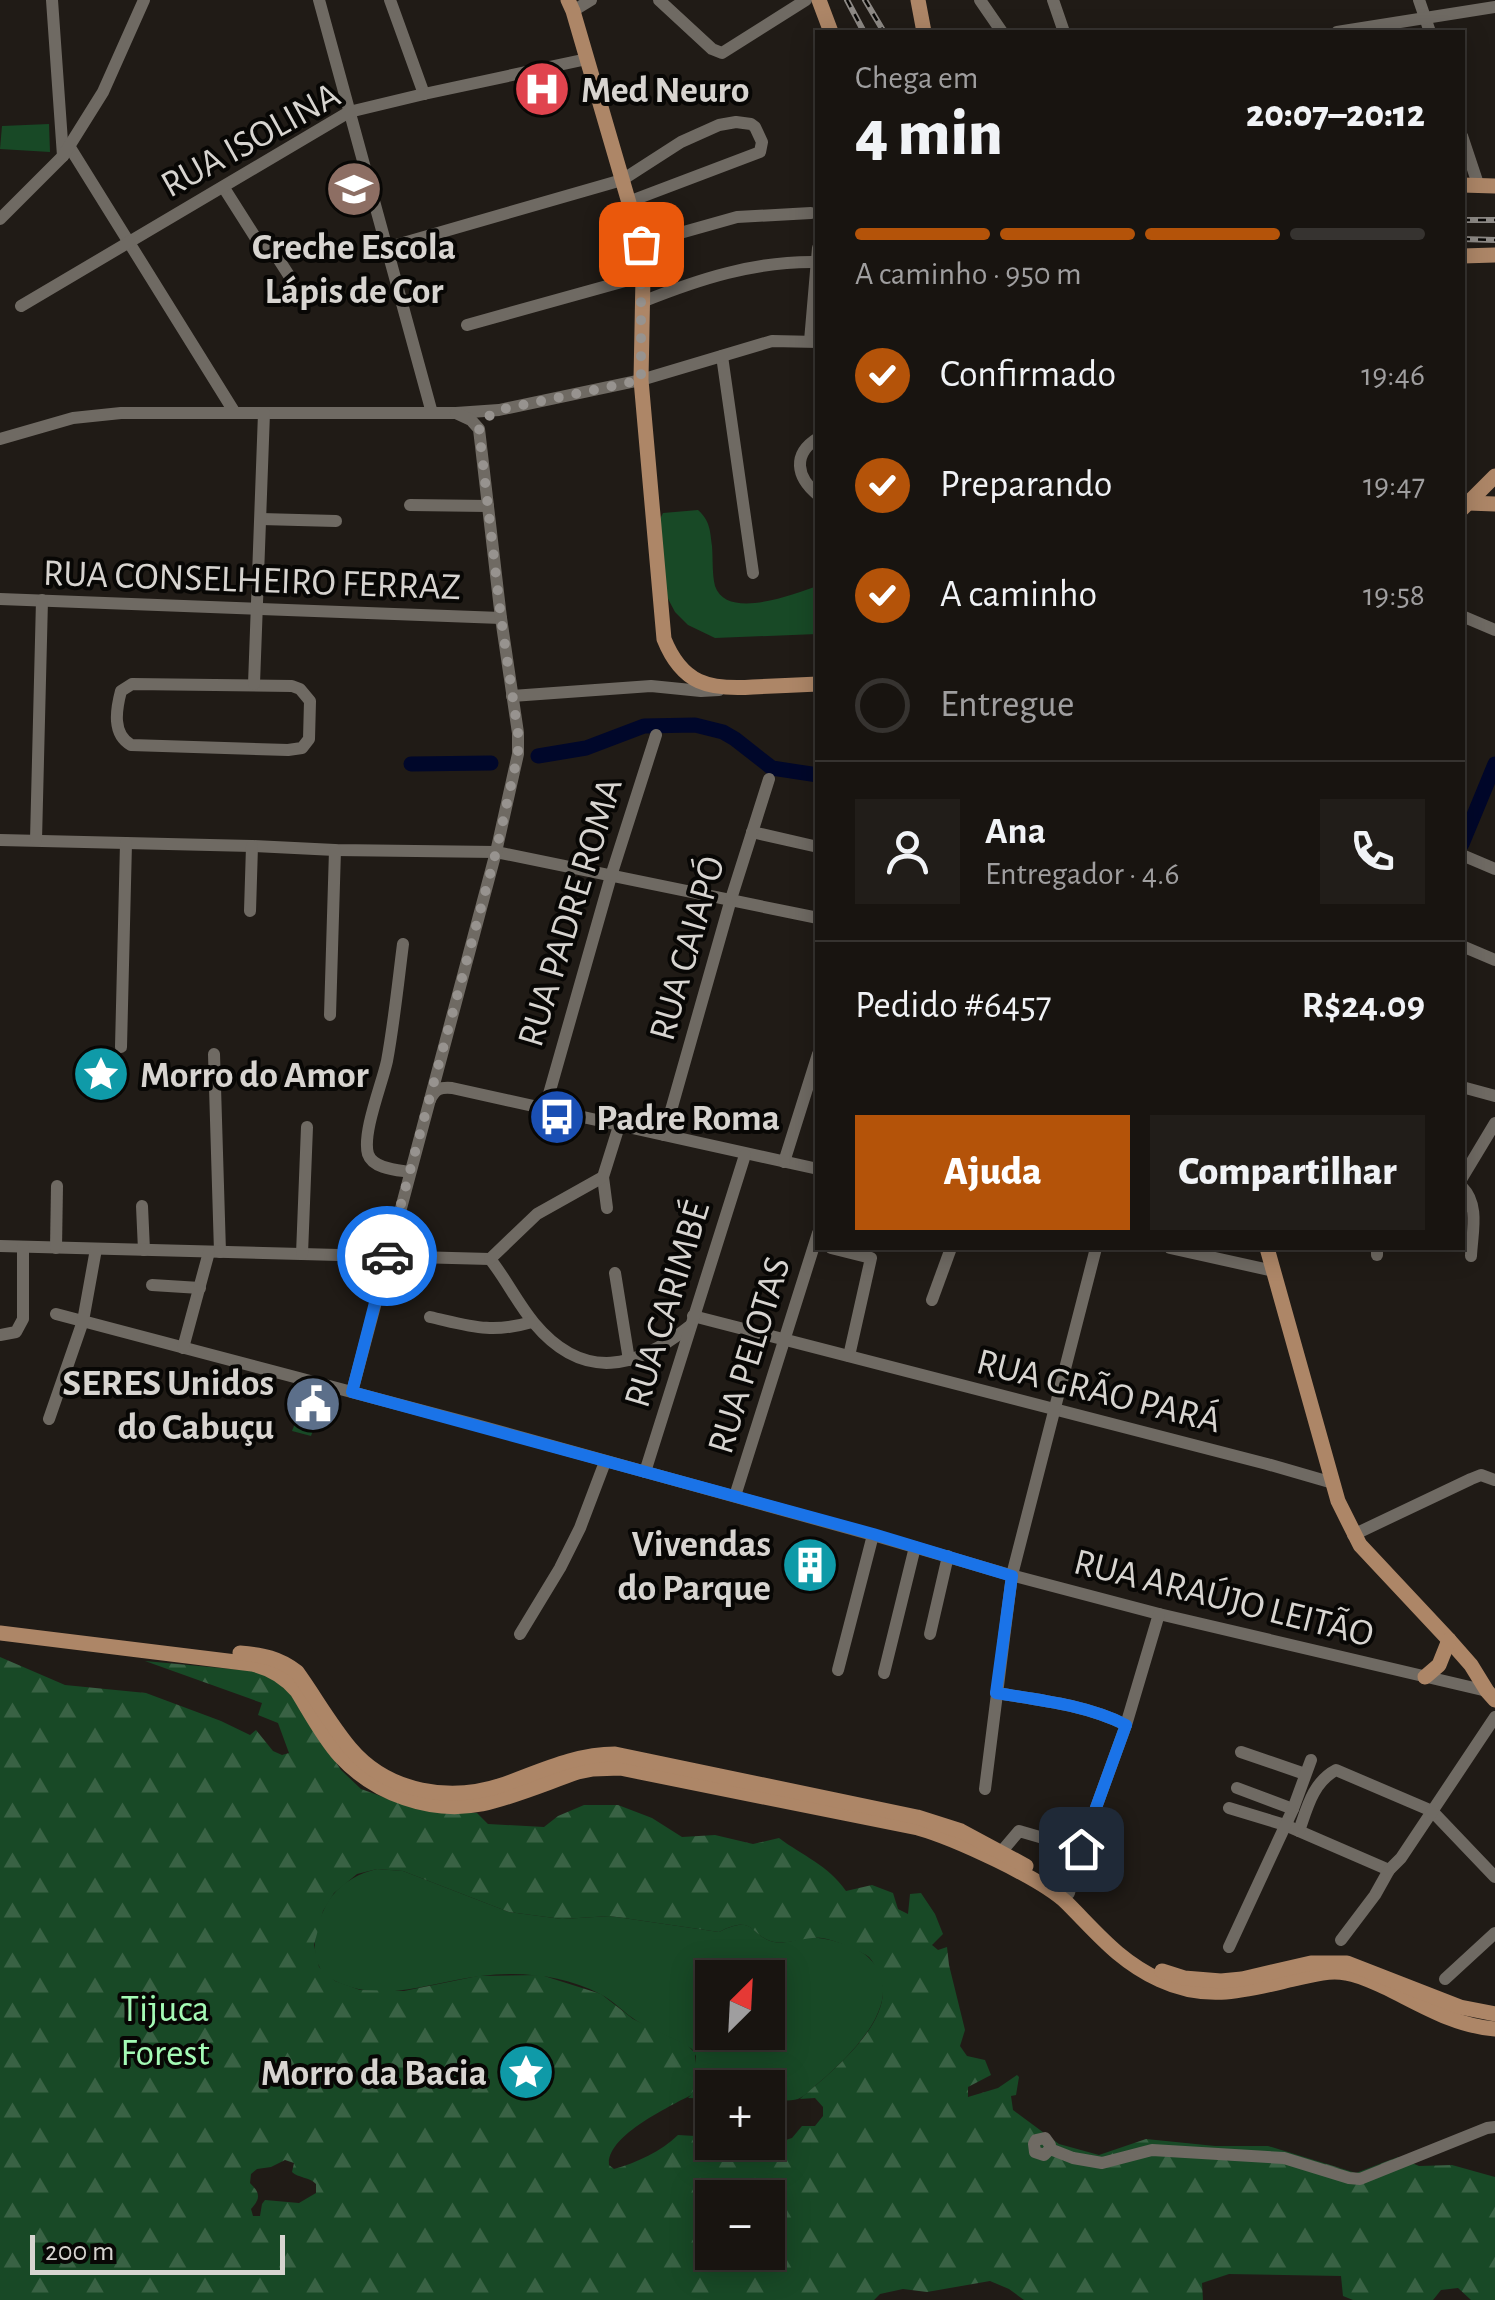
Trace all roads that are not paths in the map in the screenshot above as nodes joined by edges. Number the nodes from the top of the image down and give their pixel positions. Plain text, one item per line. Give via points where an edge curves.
1 (52, 0) edge
2 (144, 0) edge
3 (318, 0) edge
4 (390, 0) edge
5 (591, 0) edge
6 (659, 0) edge
7 (806, 0) edge
8 (819, 0) edge
9 (918, 0) edge
10 (980, 0) edge
11 (1054, 0) edge
12 (1419, 0) edge
13 (571, 5) edge
14 (1495, 7) edge
15 (1428, 26) edge
16 (829, 30) edge
17 (924, 30) edge
18 (1001, 30) edge
19 (1063, 30) edge
20 (1368, 30) edge
21 (587, 60) junction
22 (424, 94) junction
23 (349, 112) junction
24 (1465, 145) edge
25 (66, 151) junction
26 (622, 180) junction
27 (1479, 186) edge
28 (224, 188) junction
29 (628, 202) junction
30 (811, 213) dead end
31 (0, 219) edge
32 (129, 243) junction
33 (641, 244) junction
34 (386, 248) junction
35 (1495, 255) edge
36 (1465, 256) edge
37 (815, 262) edge
38 (642, 276) junction
39 (290, 277) dead end
40 (642, 302) junction
41 (815, 302) edge
42 (20, 306) dead end
43 (467, 325) dead end
44 (814, 342) edge
45 (722, 356) junction
46 (641, 380) junction
47 (499, 410) junction
48 (235, 413) junction
49 (264, 413) junction
50 (432, 414) junction
51 (456, 414) junction
52 (479, 430) junction
53 (0, 439) edge
54 (815, 440) edge
55 (1495, 476) edge
56 (815, 492) edge
57 (1495, 504) edge
58 (410, 506) dead end
59 (488, 506) junction
60 (1465, 506) edge
61 (260, 518) junction
62 (336, 521) dead end
63 (753, 572) dead end
64 (0, 599) edge
65 (42, 600) junction
66 (257, 607) junction
67 (1465, 617) edge
68 (501, 618) junction
69 (1495, 630) edge
70 (254, 684) junction
71 (815, 684) edge
72 (727, 689) junction
73 (512, 696) junction
74 (656, 736) dead end
75 (769, 779) dead end
76 (752, 832) junction
77 (0, 840) edge
78 (36, 840) junction
79 (126, 844) junction
80 (252, 846) junction
81 (815, 846) edge
82 (335, 850) junction
83 (496, 852) junction
84 (1465, 856) edge
85 (1495, 869) edge
86 (611, 876) junction
87 (731, 899) junction
88 (250, 910) dead end
89 (815, 917) edge
90 (403, 944) dead end
91 (1465, 947) edge
92 (1495, 960) edge
93 (330, 1015) dead end
94 (121, 1047) dead end
95 (214, 1054) dead end
96 (815, 1064) edge
97 (438, 1066) junction
98 (452, 1088) junction
99 (1465, 1088) edge
100 (1495, 1096) edge
101 (428, 1103) junction
102 (545, 1108) junction
103 (1495, 1123) edge
104 (618, 1126) junction
105 (308, 1127) dead end
106 (664, 1135) junction
107 (745, 1155) junction
108 (784, 1162) junction
109 (815, 1168) edge
110 (410, 1172) junction
111 (1465, 1173) edge
112 (604, 1177) junction
113 (57, 1186) dead end
114 (1465, 1191) edge
115 (142, 1206) dead end
116 (607, 1208) dead end
117 (815, 1243) edge
118 (0, 1246) edge
119 (24, 1247) junction
120 (56, 1248) junction
121 (96, 1249) junction
122 (144, 1250) junction
123 (840, 1250) edge
124 (950, 1250) edge
125 (1095, 1250) edge
126 (1179, 1250) edge
127 (1269, 1250) edge
128 (214, 1252) junction
129 (302, 1254) junction
130 (387, 1255) junction
131 (1471, 1256) dead end
132 (490, 1259) junction
133 (1274, 1271) junction
134 (615, 1273) dead end
135 (152, 1285) dead end
136 (200, 1288) junction
137 (932, 1300) dead end
138 (56, 1314) dead end
139 (430, 1317) dead end
140 (83, 1321) junction
141 (692, 1321) junction
142 (532, 1322) junction
143 (0, 1335) edge
144 (783, 1339) junction
145 (664, 1346) junction
146 (183, 1348) junction
147 (849, 1356) junction
148 (680, 1357) junction
149 (629, 1360) junction
150 (352, 1392) junction
151 (1054, 1410) junction
152 (49, 1418) dead end
153 (605, 1462) junction
154 (645, 1472) junction
155 (1495, 1480) edge
156 (1333, 1484) junction
157 (735, 1496) junction
158 (873, 1534) junction
159 (1353, 1535) junction
160 (915, 1548) junction
161 (948, 1556) junction
162 (1012, 1576) junction
163 (1159, 1614) junction
164 (0, 1625) edge
165 (0, 1633) edge
166 (520, 1634) dead end
167 (930, 1634) dead end
168 (1450, 1640) junction
169 (838, 1670) dead end
170 (884, 1673) dead end
171 (1425, 1677) junction
172 (996, 1693) junction
173 (1491, 1696) edge
174 (1495, 1718) edge
175 (1126, 1725) junction
176 (1241, 1752) dead end
177 (1311, 1760) dead end
178 (1305, 1774) junction
179 (1237, 1788) dead end
180 (985, 1789) dead end
181 (1229, 1808) dead end
182 (1293, 1809) junction
183 (1432, 1811) junction
184 (1285, 1824) junction
185 (1299, 1831) junction
186 (1081, 1849) junction
187 (1002, 1851) junction
188 (1389, 1870) junction
189 (1495, 1876) edge
190 (1069, 1893) junction
191 (1495, 1933) edge
192 (1341, 1940) dead end
193 (1229, 1948) dead end
194 (1445, 1979) dead end
195 (1495, 2014) edge
196 (1495, 2029) edge
197 (1495, 2127) edge
198 (1050, 2149) dead end

1 - 25 street
2 - 25 street via 103,92
3 - 23 street
4 - 22 street
5 - 13 street
6 - 7 street via 722,54
8 - 16 main road
9 - 17 main road
10 - 18 street
11 - 19 street
12 - 15 street
13 - 21 main road
14 - 15 street
15 - 20 street
21 - 22 street, RUA ISOLINA
21 - 26 main road
22 - 23 street, RUA ISOLINA
23 - 28 street, RUA ISOLINA
23 - 34 street
24 - 27 street
25 - 31 street
25 - 32 street
26 - 29 main road
26 - 29 street via 719,125 751,124 762,142 754,155
26 - 34 street
28 - 32 street, RUA ISOLINA
28 - 39 street
29 - 33 main road
30 - 33 street via 737,217
32 - 42 street, RUA ISOLINA
32 - 48 street
33 - 38 main road
34 - 50 street
35 - 36 main road
37 - 40 street via 747,267
38 - 40 main road
38 - 43 street
40 - 46 main road
41 - 44 street
44 - 45 street via 772,341
45 - 46 street
45 - 63 street
46 - 47 street
46 - 72 main road via 664,639 692,678
47 - 51 street
47 - 52 street
48 - 49 street
48 - 53 street via 94,414
49 - 50 street
49 - 61 street
50 - 51 street
51 - 52 street
52 - 59 street
54 - 56 street via 800,466
55 - 60 main road
57 - 60 main road
58 - 59 street
59 - 68 street
61 - 62 street
61 - 66 street
64 - 65 street, RUA CONSELHEIRO FERRAZ
65 - 66 street, RUA CONSELHEIRO FERRAZ
65 - 78 street
66 - 68 street, RUA CONSELHEIRO FERRAZ
66 - 70 street
67 - 69 street
68 - 73 street
70 - 70 street via 126,686 118,701 119,736 141,746 302,748 309,739 307,695 292,686
71 - 72 main road
72 - 73 street via 651,686
73 - 83 street via 518,754
74 - 86 street, RUA PADRE ROMA
75 - 76 street, RUA CAIAPÓ
76 - 81 street
76 - 87 street, RUA CAIAPÓ
77 - 78 street
78 - 79 street
79 - 80 street
79 - 94 street
80 - 82 street
80 - 88 street
82 - 83 street
82 - 93 street
83 - 86 street
83 - 97 street
84 - 85 street
86 - 87 street
86 - 102 street, RUA PADRE ROMA
87 - 89 street
87 - 106 street, RUA CAIAPÓ
90 - 110 street via 368,1153 379,1164
91 - 92 street
95 - 128 street
96 - 108 street
97 - 98 street via 440,1080
97 - 101 street
98 - 101 street via 437,1090
98 - 102 street
99 - 100 street
101 - 110 street
102 - 104 street
103 - 111 street
104 - 106 street
104 - 112 street
105 - 129 street
106 - 107 street
107 - 108 street
107 - 141 street, RUA CARIMBÉ
108 - 109 street
110 - 130 street
112 - 116 street
112 - 132 street via 525,1224
113 - 120 street
114 - 131 street via 1474,1209
115 - 122 street
117 - 144 street, RUA PELOTAS
118 - 119 street
119 - 120 street
119 - 143 street via 23,1320 16,1332
120 - 121 street
121 - 122 street
121 - 140 street
122 - 128 street
123 - 147 street via 871,1258
124 - 137 street
125 - 151 street
126 - 133 street
127 - 133 main road
128 - 129 street
128 - 136 street
129 - 130 street
130 - 132 street
130 - 150 street
132 - 142 street
133 - 156 main road
134 - 149 street
135 - 136 street
136 - 146 street
138 - 140 street, RUA ARAÚJO LEITÃO
139 - 142 street via 499,1330
140 - 146 street, RUA ARAÚJO LEITÃO
140 - 152 street
141 - 144 street, RUA GRÃO PARÁ
141 - 145 street
141 - 148 street, RUA CARIMBÉ
142 - 149 street via 580,1359
144 - 147 street, RUA GRÃO PARÁ
144 - 157 street, RUA PELOTAS
145 - 148 street
145 - 149 street
146 - 150 street, RUA ARAÚJO LEITÃO
147 - 151 street, RUA GRÃO PARÁ
148 - 154 street, RUA CARIMBÉ
150 - 153 street, RUA ARAÚJO LEITÃO
151 - 156 street, RUA GRÃO PARÁ
151 - 162 street
153 - 154 street, RUA ARAÚJO LEITÃO
153 - 166 street via 580,1528
154 - 157 street, RUA ARAÚJO LEITÃO
155 - 159 street via 1470,1478
156 - 159 main road
157 - 158 street, RUA ARAÚJO LEITÃO
158 - 160 street, RUA ARAÚJO LEITÃO
158 - 169 street
159 - 168 main road
160 - 161 street, RUA ARAÚJO LEITÃO
160 - 170 street
161 - 162 street, RUA ARAÚJO LEITÃO
161 - 167 street
162 - 163 street, RUA ARAÚJO LEITÃO
162 - 172 street
163 - 171 street, RUA ARAÚJO LEITÃO
163 - 175 street
164 - 187 main road via 278,1659 297,1672 362,1760 428,1792 484,1791 580,1757 615,1754 917,1817
165 - 196 main road via 263,1666 297,1691 355,1771 412,1801 478,1804 593,1768 620,1768 918,1828 1044,1886 1127,1962 1182,1989 1244,1991 1327,1972 1352,1974 1451,2020
168 - 171 main road via 1440,1665
168 - 173 main road
171 - 173 street, RUA ARAÚJO LEITÃO
172 - 175 street via 1103,1714
172 - 180 street
174 - 183 street
175 - 186 street
176 - 178 street
177 - 178 street
178 - 182 street
179 - 182 street
181 - 184 street
182 - 184 street
183 - 185 street via 1336,1770 1323,1777
183 - 188 street
183 - 189 street
184 - 185 street
184 - 193 street
185 - 188 street
186 - 187 street via 1019,1831
186 - 190 street
187 - 190 main road
188 - 192 street
190 - 195 main road via 1131,1954 1184,1978 1222,1981 1347,1963
191 - 194 street
197 - 198 street via 1360,2179 1284,2158 1152,2150 1102,2163

